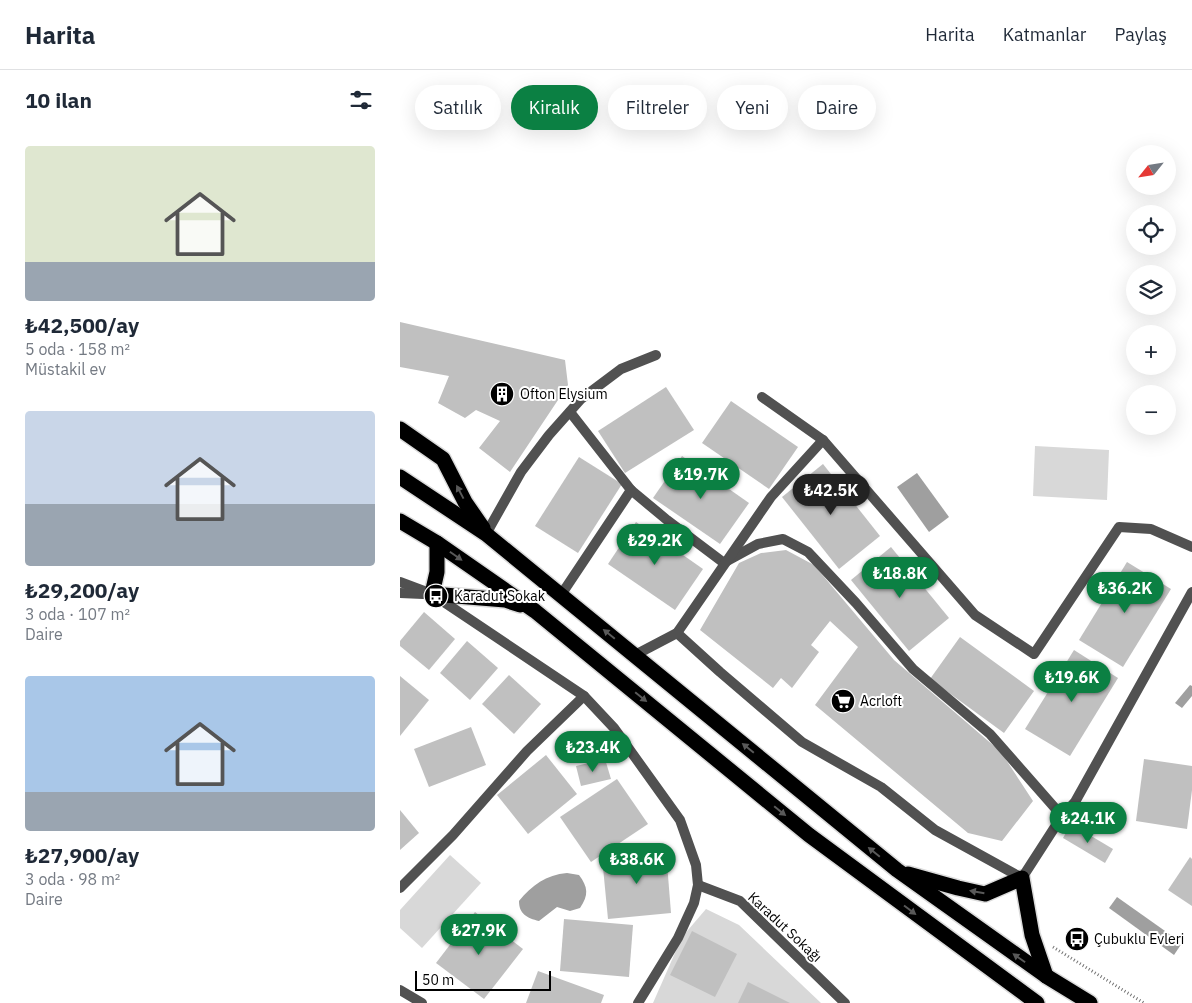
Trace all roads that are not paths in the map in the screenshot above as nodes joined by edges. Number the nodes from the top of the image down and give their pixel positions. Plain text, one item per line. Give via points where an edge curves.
1 (656, 355) dead end
2 (762, 397) dead end
3 (570, 412) junction
4 (400, 429) edge
5 (823, 440) junction
6 (400, 477) edge
7 (631, 490) junction
8 (400, 521) edge
9 (486, 534) junction
10 (437, 543) junction
11 (1192, 547) edge
12 (724, 563) junction
13 (400, 582) edge
14 (1192, 592) edge
15 (400, 593) edge
16 (432, 594) junction
17 (561, 595) junction
18 (535, 611) junction
19 (677, 633) junction
20 (635, 655) junction
21 (584, 696) junction
22 (1062, 816) junction
23 (897, 870) junction
24 (1022, 878) junction
25 (698, 885) junction
26 (400, 888) edge
27 (1046, 976) junction
28 (400, 990) edge
29 (422, 1003) edge
30 (638, 1003) edge
31 (845, 1003) edge
32 (1037, 1003) edge
33 (1090, 1003) edge

1 - 3 street via 621,369 581,399
2 - 5 street
3 - 7 street
3 - 9 street via 521,472
9 -> 4 highway via 443,459
5 - 11 street via 975,615 1034,654 1119,527 1151,529
5 - 12 street via 771,497
6 - 9 highway
7 - 12 street
7 - 17 street
8 - 10 highway
9 - 17 highway
10 - 16 highway via 437,572
10 -> 18 highway
12 - 19 street
12 - 22 street via 758,544 783,539 808,552 912,669 990,734
13 - 16 street
14 - 22 street via 1075,802
15 - 16 street
16 - 18 highway via 505,600
16 - 21 street
20 -> 17 highway
18 -> 32 highway via 809,835
19 - 20 street
19 - 24 street via 802,742 881,787 935,830
23 -> 20 highway
21 - 25 street via 614,728 680,820 696,865
21 - 26 street via 527,751 453,835
22 - 24 street
24 -> 23 highway via 985,894
27 -> 23 highway
24 - 27 highway via 1032,935
25 - 30 street via 694,903 678,938
25 - 31 street, Karadut Sokağı via 740,902
27 - 33 highway
28 - 29 street

